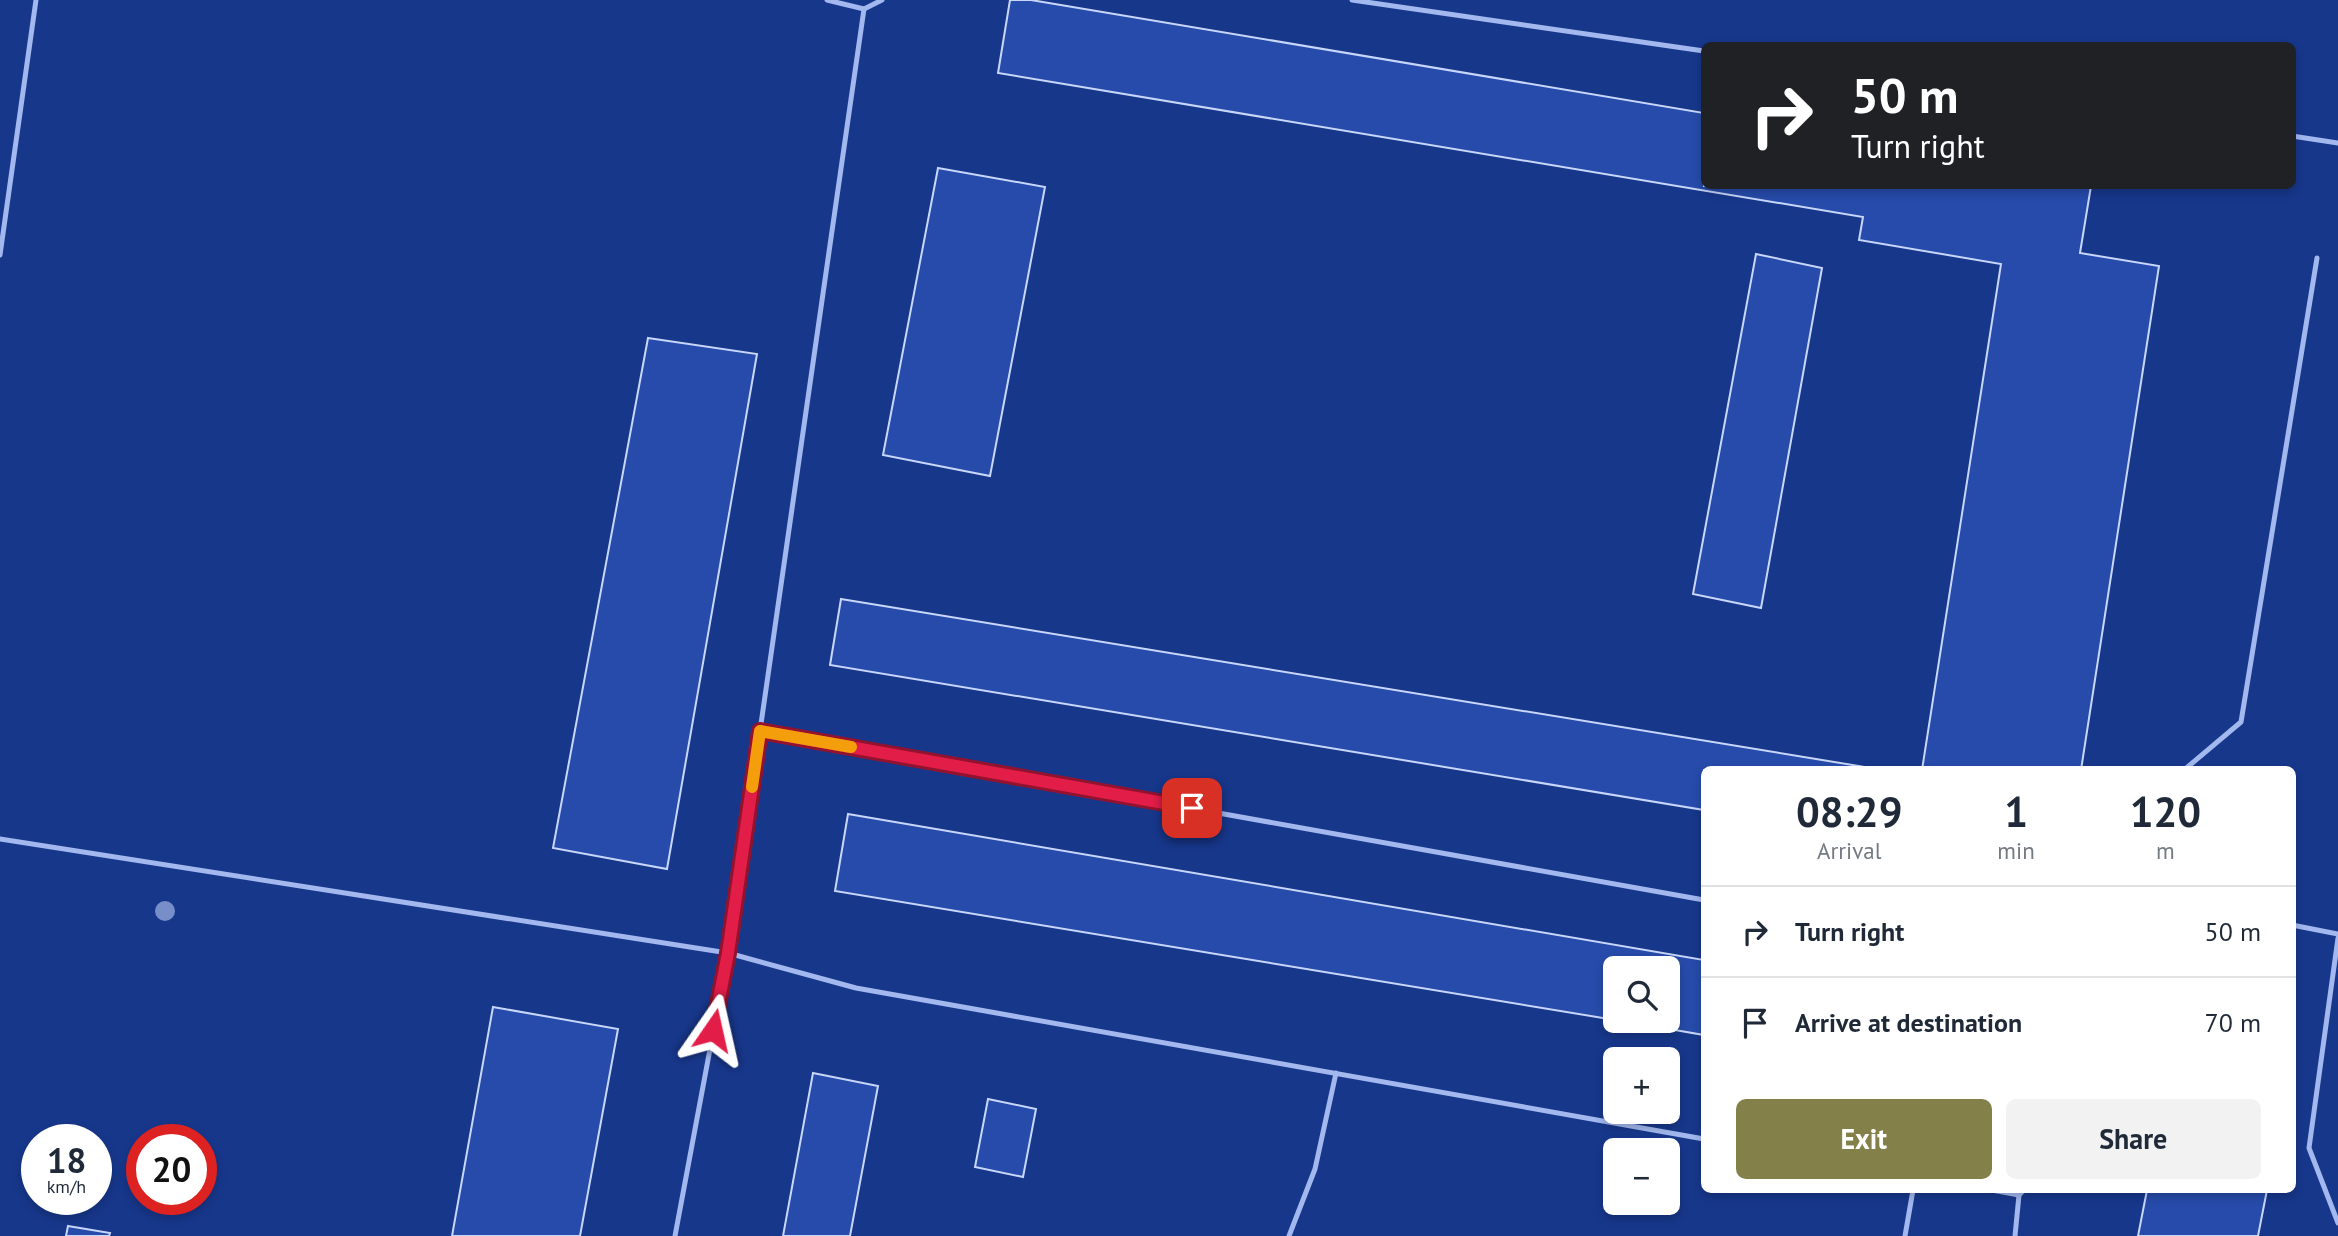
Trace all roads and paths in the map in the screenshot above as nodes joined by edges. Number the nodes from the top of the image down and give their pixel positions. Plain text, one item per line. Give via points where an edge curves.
1 (36, 0) edge
2 (827, 0) edge
3 (882, 0) edge
4 (1352, 0) edge
5 (864, 9) junction
6 (1701, 51) edge
7 (2296, 137) edge
8 (2338, 143) edge
9 (0, 256) edge
10 (2317, 258) dead end
11 (760, 731) junction
12 (2188, 766) edge
13 (0, 839) edge
14 (1701, 899) edge
15 (2296, 926) edge
16 (2338, 936) edge
17 (728, 953) junction
18 (1336, 1073) junction
19 (1701, 1138) edge
20 (1912, 1193) edge
21 (2022, 1193) edge
22 (2338, 1223) edge
23 (675, 1236) edge
24 (1289, 1236) edge
25 (1905, 1236) edge
26 (2014, 1236) edge

1 - 9 lane
2 - 5 lane
3 - 5 lane
4 - 6 lane
5 - 11 lane
7 - 8 lane
10 - 12 lane via 2241,722
11 - 14 lane
11 - 17 lane
13 - 17 lane
15 - 16 lane
16 - 22 lane via 2309,1148
17 - 18 lane via 856,988
17 - 23 lane
18 - 19 lane
18 - 24 lane via 1315,1168
20 - 25 lane
21 - 26 lane

